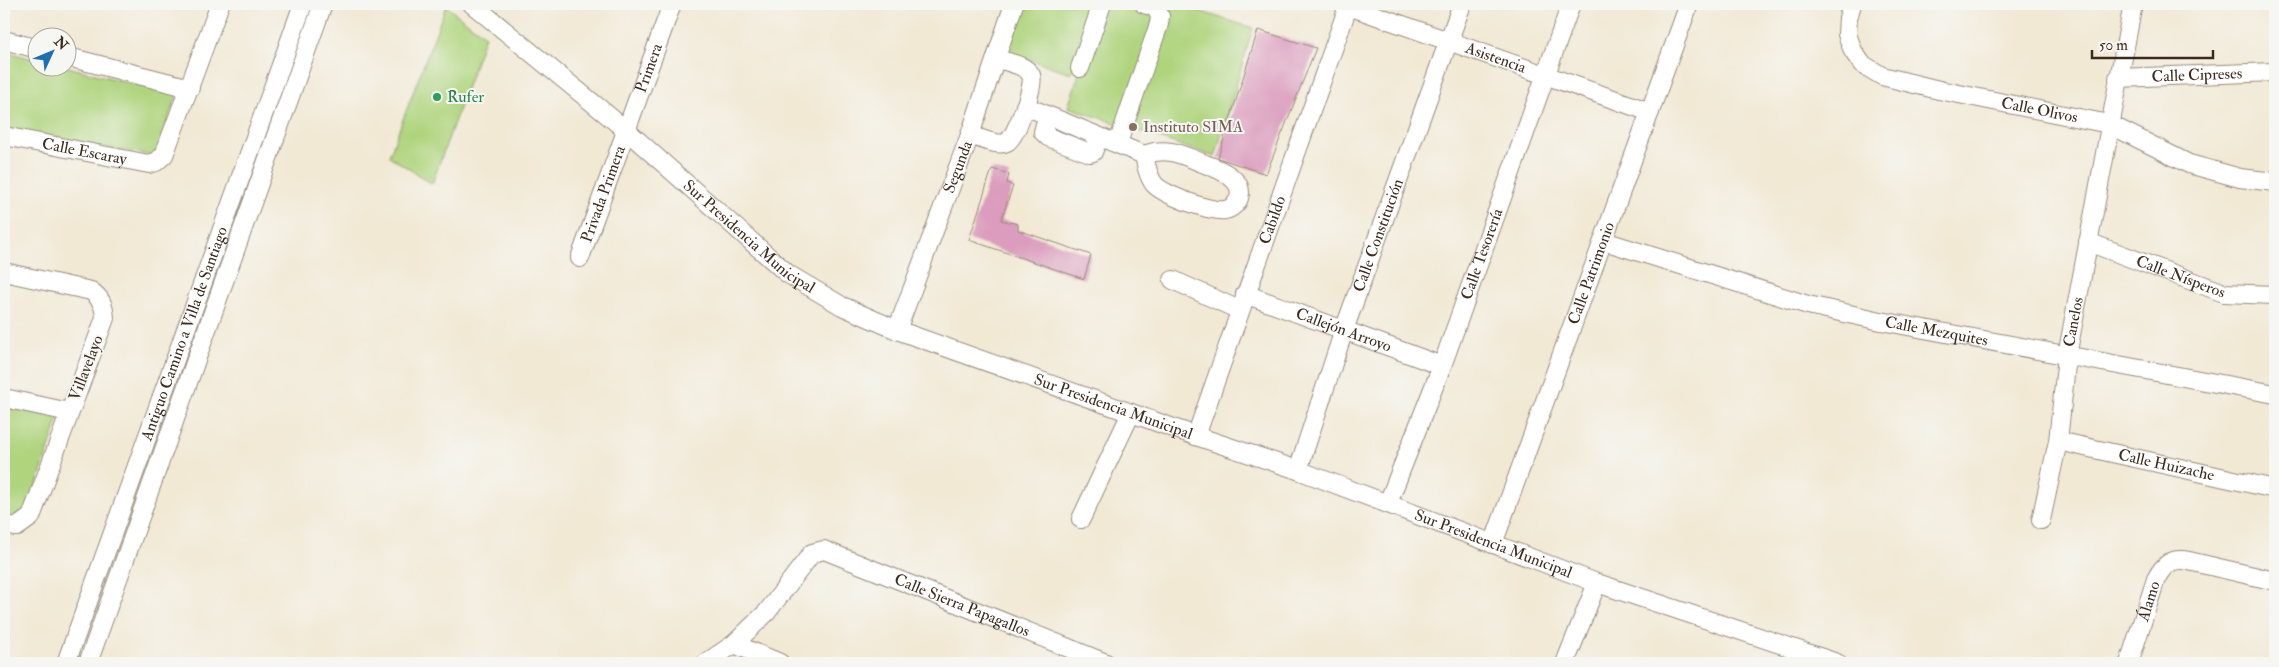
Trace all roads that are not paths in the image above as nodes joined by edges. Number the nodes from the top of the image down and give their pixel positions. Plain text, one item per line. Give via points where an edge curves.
1 (220, 4) edge
2 (303, 4) edge
3 (323, 4) edge
4 (472, 4) edge
5 (672, 4) edge
6 (1014, 4) edge
7 (1102, 4) edge
8 (1144, 4) edge
9 (1347, 4) edge
10 (1462, 4) edge
11 (1571, 4) edge
12 (1689, 4) edge
13 (1852, 4) edge
14 (2133, 4) edge
15 (4, 40) edge
16 (1448, 40) junction
17 (28, 46) edge
18 (997, 59) junction
19 (78, 60) edge
20 (1080, 68) dead end
21 (2275, 72) edge
22 (1547, 76) junction
23 (2118, 78) junction
24 (190, 88) junction
25 (1025, 106) junction
26 (1650, 112) junction
27 (2109, 124) junction
28 (626, 131) junction
29 (970, 135) junction
30 (4, 136) edge
31 (1118, 143) junction
32 (1144, 155) junction
33 (2275, 182) edge
34 (1604, 241) junction
35 (2088, 242) junction
36 (580, 258) dead end
37 (4, 272) edge
38 (1173, 280) dead end
39 (2275, 295) edge
40 (1242, 302) junction
41 (897, 330) junction
42 (1344, 330) junction
43 (2067, 356) junction
44 (1442, 366) junction
45 (2275, 394) edge
46 (4, 398) edge
47 (69, 412) junction
48 (1131, 413) junction
49 (1196, 436) junction
50 (2058, 440) junction
51 (1298, 470) junction
52 (2275, 489) edge
53 (1388, 503) junction
54 (1081, 519) dead end
55 (2041, 520) dead end
56 (10, 526) edge
57 (1493, 544) junction
58 (2275, 581) edge
59 (1597, 583) junction
60 (734, 644) junction
61 (66, 663) edge
62 (88, 663) edge
63 (706, 663) edge
64 (780, 663) edge
65 (1106, 663) edge
66 (1565, 663) edge
67 (1837, 663) edge
68 (2129, 663) edge

1 - 24 street
2 - 61 street, Antiguo Camino a Villa de Santiago
3 - 62 street
4 - 28 street, Sur Presidencia Municipal
5 - 28 street, Primera
6 - 18 street, Segunda
7 - 20 street
8 - 31 street via 1155,8 1160,16 1159,24
9 - 16 street, Asistencia
9 - 40 street, Cabildo
10 - 16 street, Calle Constitución
11 - 22 street, Calle Tesorería
12 - 26 street, Calle Patrimonio
13 - 27 street, Calle Olivos via 1848,34 1853,51 1862,64 1882,76
14 - 23 street, Canelos
15 - 17 street
16 - 22 street, Asistencia
16 - 42 street, Calle Constitución
18 - 25 street via 1022,67 1031,75 1033,81
18 - 29 street, Segunda
19 - 24 street
21 - 23 street, Calle Cipreses
22 - 26 street, Asistencia
22 - 44 street, Calle Tesorería
23 - 27 street, Canelos
24 - 30 street, Calle Escaray via 164,154 149,164
25 - 29 street via 1014,135 1006,143
25 - 31 street via 1047,117 1043,132 1053,140 1090,153 1099,137
26 - 34 street, Calle Patrimonio
27 - 33 street, Calle Olivos via 2189,164 2240,178
27 - 35 street, Canelos
28 - 36 street, Privada Primera
28 - 41 street, Sur Presidencia Municipal via 788,274 842,306
29 - 41 street, Segunda
31 - 32 street
32 - 32 street via 1157,150 1170,151 1218,169 1232,177 1239,186 1237,202 1224,210 1174,196 1154,183
34 - 43 street, Calle Mezquites via 1808,306
34 - 57 street, Calle Patrimonio
35 - 39 street, Calle Nísperos via 2224,293
35 - 43 street, Canelos
37 - 47 street, Villavelayo via 91,290 104,306 105,318
38 - 40 street, Callejón Arroyo
40 - 42 street, Callejón Arroyo
40 - 49 street, Cabildo
41 - 48 street, Sur Presidencia Municipal
42 - 44 street, Callejón Arroyo
42 - 51 street, Calle Constitución
43 - 45 street, Calle Mezquites
43 - 50 street, Canelos
44 - 53 street, Calle Tesorería
46 - 47 street
47 - 56 street, Villavelayo via 31,517
48 - 49 street, Sur Presidencia Municipal
48 - 54 street
49 - 51 street, Sur Presidencia Municipal
50 - 52 street, Calle Huizache
50 - 55 street, Canelos
51 - 53 street, Sur Presidencia Municipal
53 - 57 street, Sur Presidencia Municipal
57 - 59 street, Sur Presidencia Municipal
58 - 68 street, Álamo via 2180,559 2172,560 2156,579
59 - 66 street
59 - 67 street, Sur Presidencia Municipal
60 - 63 street
60 - 64 street
60 - 65 street, Calle Sierra Papagallos via 767,612 803,563 817,550 824,550

